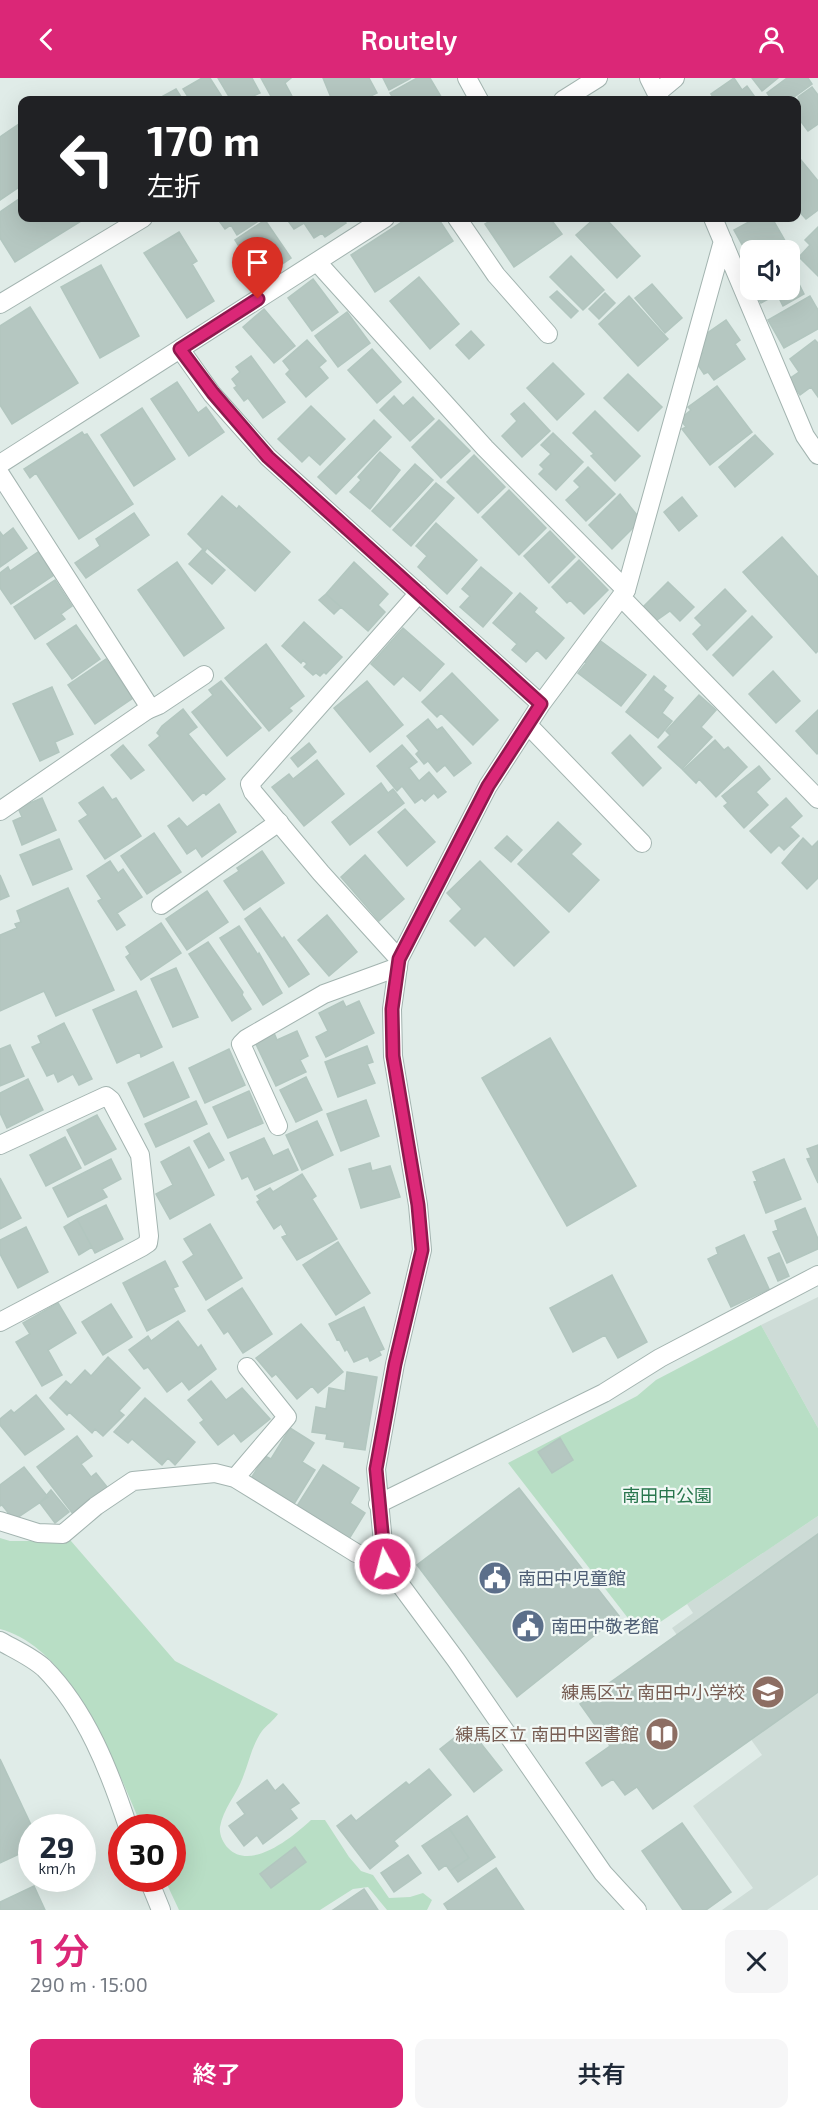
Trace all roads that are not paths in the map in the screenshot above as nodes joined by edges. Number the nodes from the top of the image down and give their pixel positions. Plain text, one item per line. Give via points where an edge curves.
1 (467, 78) edge
2 (598, 78) edge
3 (675, 78) edge
4 (655, 90) edge
5 (477, 96) edge
6 (569, 96) edge
7 (136, 222) edge
8 (373, 222) edge
9 (460, 222) edge
10 (714, 222) edge
11 (723, 241) junction
12 (317, 262) junction
13 (0, 304) edge
14 (548, 334) dead end
15 (180, 349) junction
16 (818, 455) edge
17 (0, 464) edge
18 (0, 474) edge
19 (419, 593) junction
20 (624, 594) junction
21 (204, 675) dead end
22 (541, 704) junction
23 (147, 710) junction
24 (528, 725) junction
25 (818, 799) edge
26 (0, 811) edge
27 (279, 822) junction
28 (642, 843) dead end
29 (161, 905) dead end
30 (399, 963) junction
31 (278, 1126) dead end
32 (0, 1145) edge
33 (818, 1275) edge
34 (0, 1323) edge
35 (247, 1367) dead end
36 (235, 1478) junction
37 (378, 1504) junction
38 (0, 1521) edge
39 (385, 1564) junction
40 (0, 1641) edge
41 (124, 1814) edge
42 (154, 1892) edge
43 (161, 1910) edge
44 (637, 1910) edge

1 - 5 street
2 - 6 street
3 - 4 street
7 - 13 street
8 - 12 street
9 - 14 street via 496,275
10 - 11 street
11 - 16 street via 805,436
11 - 20 street
12 - 15 street
12 - 20 street
15 - 17 street
15 - 19 street via 268,457
18 - 23 street via 147,704
19 - 22 street
19 - 27 street via 250,784
20 - 22 street
20 - 25 street
21 - 23 street
22 - 24 street
23 - 26 street
24 - 28 street
24 - 30 street via 488,786
27 - 29 street
27 - 30 street
30 - 31 street via 324,994 242,1044
30 - 37 street via 392,1009 393,1056 422,1250 376,1469
32 - 34 street via 106,1096 140,1155 149,1236 142,1247
33 - 37 street via 660,1358 604,1393
35 - 36 street via 287,1416
36 - 38 street via 214,1473 133,1481 63,1534 38,1533
36 - 39 street via 356,1553
37 - 39 street
39 - 44 street via 603,1873
40 - 41 street via 43,1667 73,1705 110,1773
42 - 43 street

